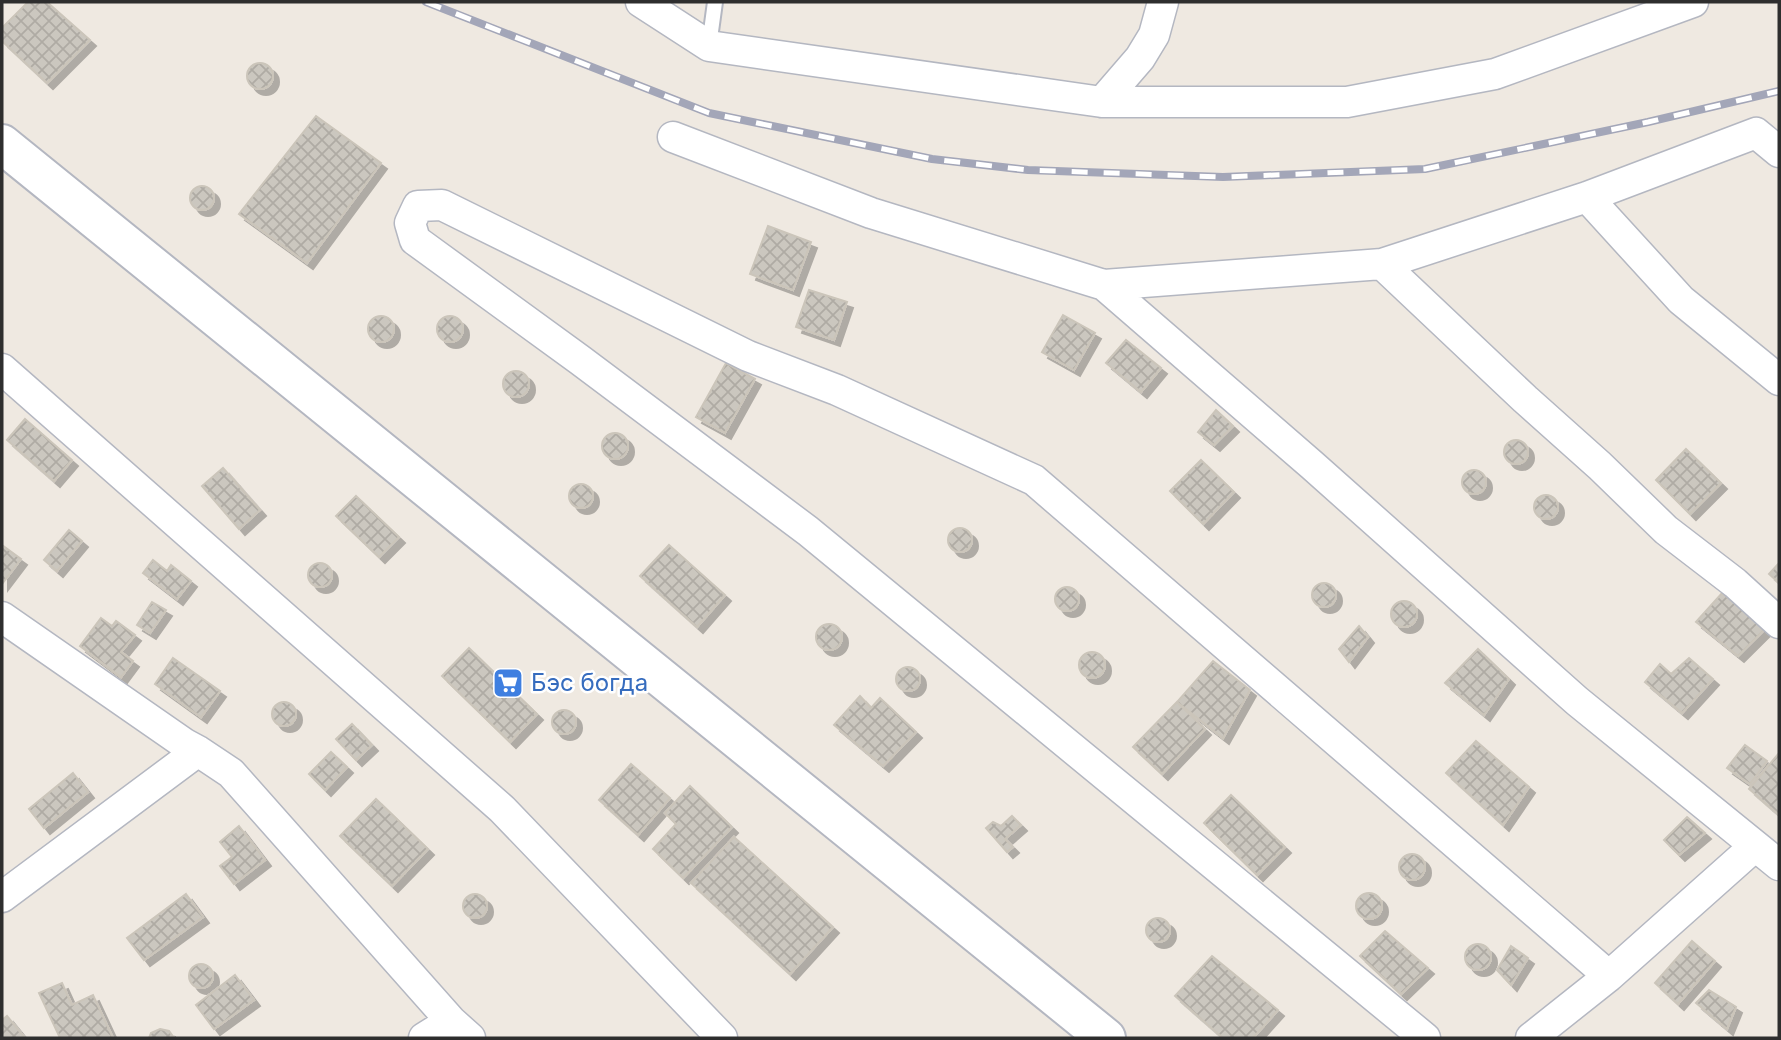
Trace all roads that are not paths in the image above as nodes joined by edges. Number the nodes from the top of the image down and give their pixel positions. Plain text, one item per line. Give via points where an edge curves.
1 (641, 2) edge
2 (715, 2) edge
3 (1163, 2) edge
4 (1693, 2) edge
5 (709, 46) junction
6 (1102, 102) junction
7 (673, 137) dead end
8 (2, 144) edge
9 (1779, 152) edge
10 (1587, 197) junction
11 (1382, 264) junction
12 (1104, 285) junction
13 (2, 369) edge
14 (1779, 380) edge
15 (1779, 623) edge
16 (8, 633) edge
17 (198, 751) junction
18 (1755, 846) junction
19 (1779, 864) edge
20 (2, 897) edge
21 (1609, 976) junction
22 (460, 1029) edge
23 (425, 1038) edge
24 (722, 1038) edge
25 (1106, 1038) edge
26 (1425, 1038) edge
27 (1531, 1038) edge

1 - 5 street
2 - 5 lane
3 - 6 street via 1154,35 1140,58
4 - 6 street via 1495,74 1347,102
5 - 6 street
7 - 12 street via 871,213
8 - 25 street
9 - 10 street via 1756,133
10 - 11 street
10 - 14 street via 1681,300
11 - 12 street
11 - 15 street via 1666,530
12 - 18 street via 1577,701
13 - 24 street via 502,809
16 - 17 street
17 - 20 street
17 - 22 street via 231,773
18 - 19 street
18 - 21 street
21 - 26 street via 1034,480 837,390 748,356 442,205 418,206 410,223 415,240 808,531
21 - 27 street
22 - 23 street

